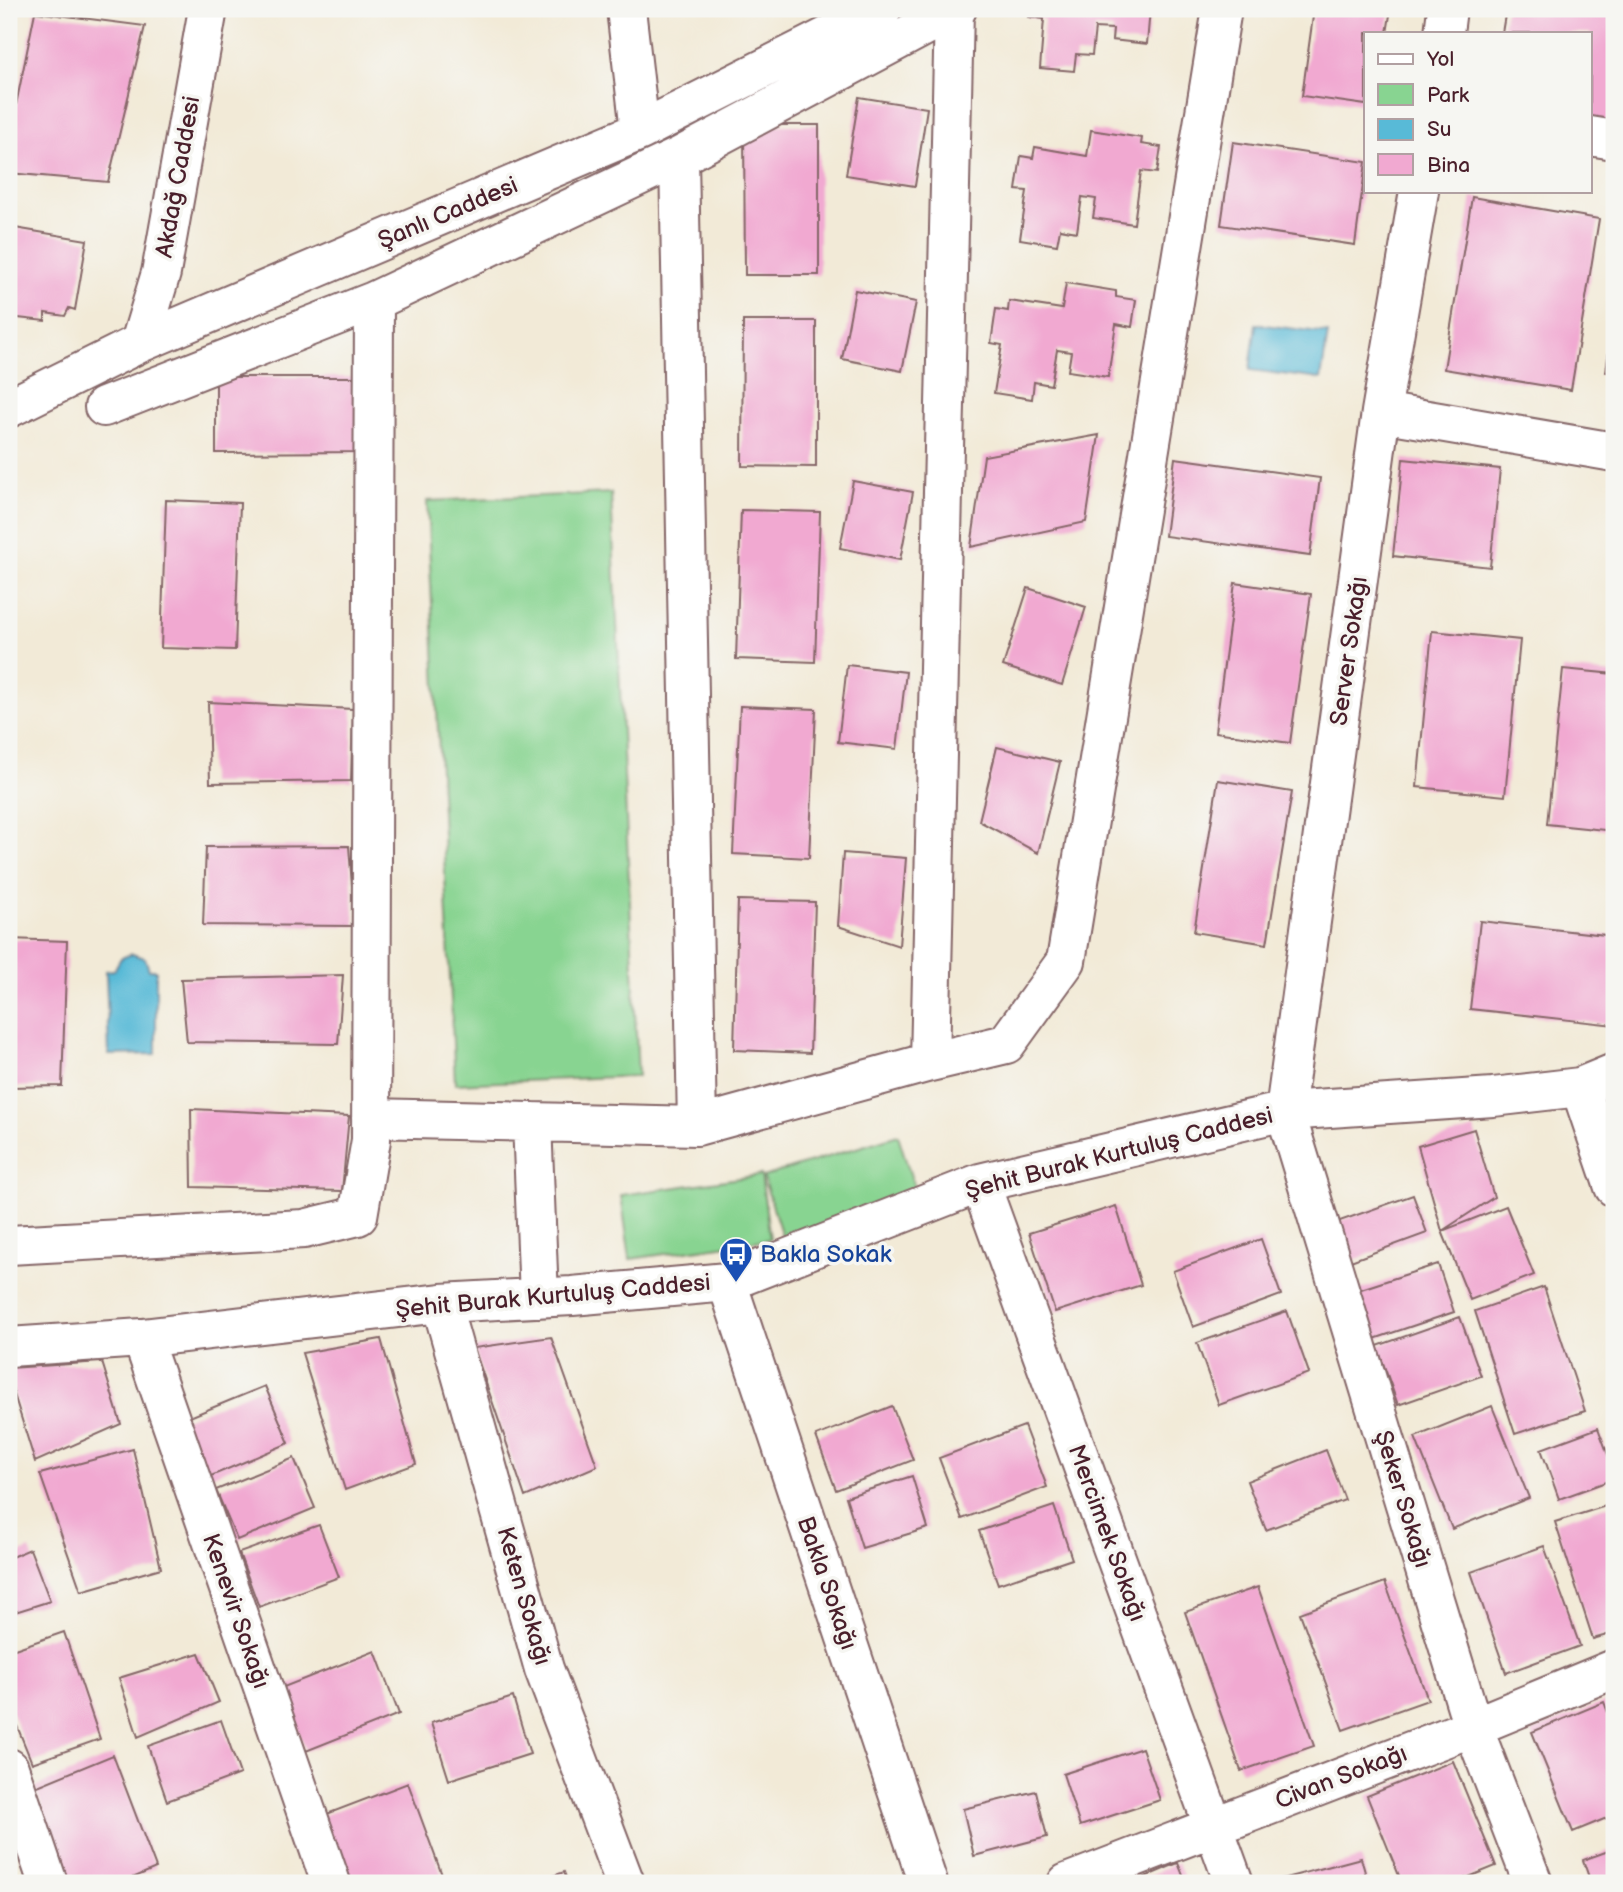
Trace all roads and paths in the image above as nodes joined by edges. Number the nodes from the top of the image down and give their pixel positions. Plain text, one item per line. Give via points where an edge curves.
1 (208, 9) edge
2 (626, 9) edge
3 (882, 9) edge
4 (1222, 9) edge
5 (1447, 9) edge
6 (955, 10) edge
7 (1444, 32) edge
8 (640, 131) junction
9 (1592, 136) edge
10 (1614, 140) edge
11 (678, 157) junction
12 (1419, 192) edge
13 (374, 301) junction
14 (140, 343) junction
15 (104, 407) dead end
16 (9, 408) edge
17 (1381, 412) junction
18 (1614, 452) edge
19 (930, 1062) junction
20 (1597, 1080) edge
21 (1284, 1111) junction
22 (371, 1118) junction
23 (532, 1122) junction
24 (697, 1126) junction
25 (980, 1184) junction
26 (1614, 1188) edge
27 (9, 1245) edge
28 (727, 1282) junction
29 (539, 1298) junction
30 (441, 1303) junction
31 (142, 1338) junction
32 (9, 1347) edge
33 (1614, 1669) edge
34 (1473, 1727) junction
35 (9, 1768) edge
36 (1213, 1825) junction
37 (48, 1883) edge
38 (331, 1883) edge
39 (625, 1883) edge
40 (928, 1883) edge
41 (1067, 1883) edge
42 (1234, 1883) edge
43 (1534, 1883) edge

1 - 14 street, Akdağ Caddesi via 161,273
2 - 8 street
3 - 8 street, Şanlı Caddesi
4 - 19 street via 1066,961 1006,1044
5 - 7 street
6 - 11 street
6 - 19 street
8 - 14 street, Şanlı Caddesi
9 - 10 street
11 - 13 street
11 - 24 street
12 - 17 street, Server Sokağı
13 - 15 street
13 - 22 street
14 - 16 street, Şanlı Caddesi
17 - 18 street
17 - 21 street, Server Sokağı
19 - 24 street
20 - 21 street, Şehit Burak Kurtuluş Caddesi via 1493,1097
20 - 26 street
21 - 25 street, Şehit Burak Kurtuluş Caddesi
21 - 34 street, Şeker Sokağı
22 - 23 street
22 - 27 street via 358,1216 304,1229
23 - 24 street
23 - 29 street
25 - 28 street, Şehit Burak Kurtuluş Caddesi
25 - 36 street, Mercimek Sokağı
28 - 29 street, Şehit Burak Kurtuluş Caddesi
28 - 40 street, Bakla Sokağı
29 - 30 street, Şehit Burak Kurtuluş Caddesi
30 - 31 street, Şehit Burak Kurtuluş Caddesi
30 - 39 street, Keten Sokağı via 544,1669
31 - 32 street, Şehit Burak Kurtuluş Caddesi
31 - 38 street, Kenevir Sokağı
33 - 34 street, Civan Sokağı
34 - 36 street, Civan Sokağı
34 - 43 street, Şeker Sokağı
35 - 37 street
36 - 41 street, Civan Sokağı
36 - 42 street, Mercimek Sokağı

